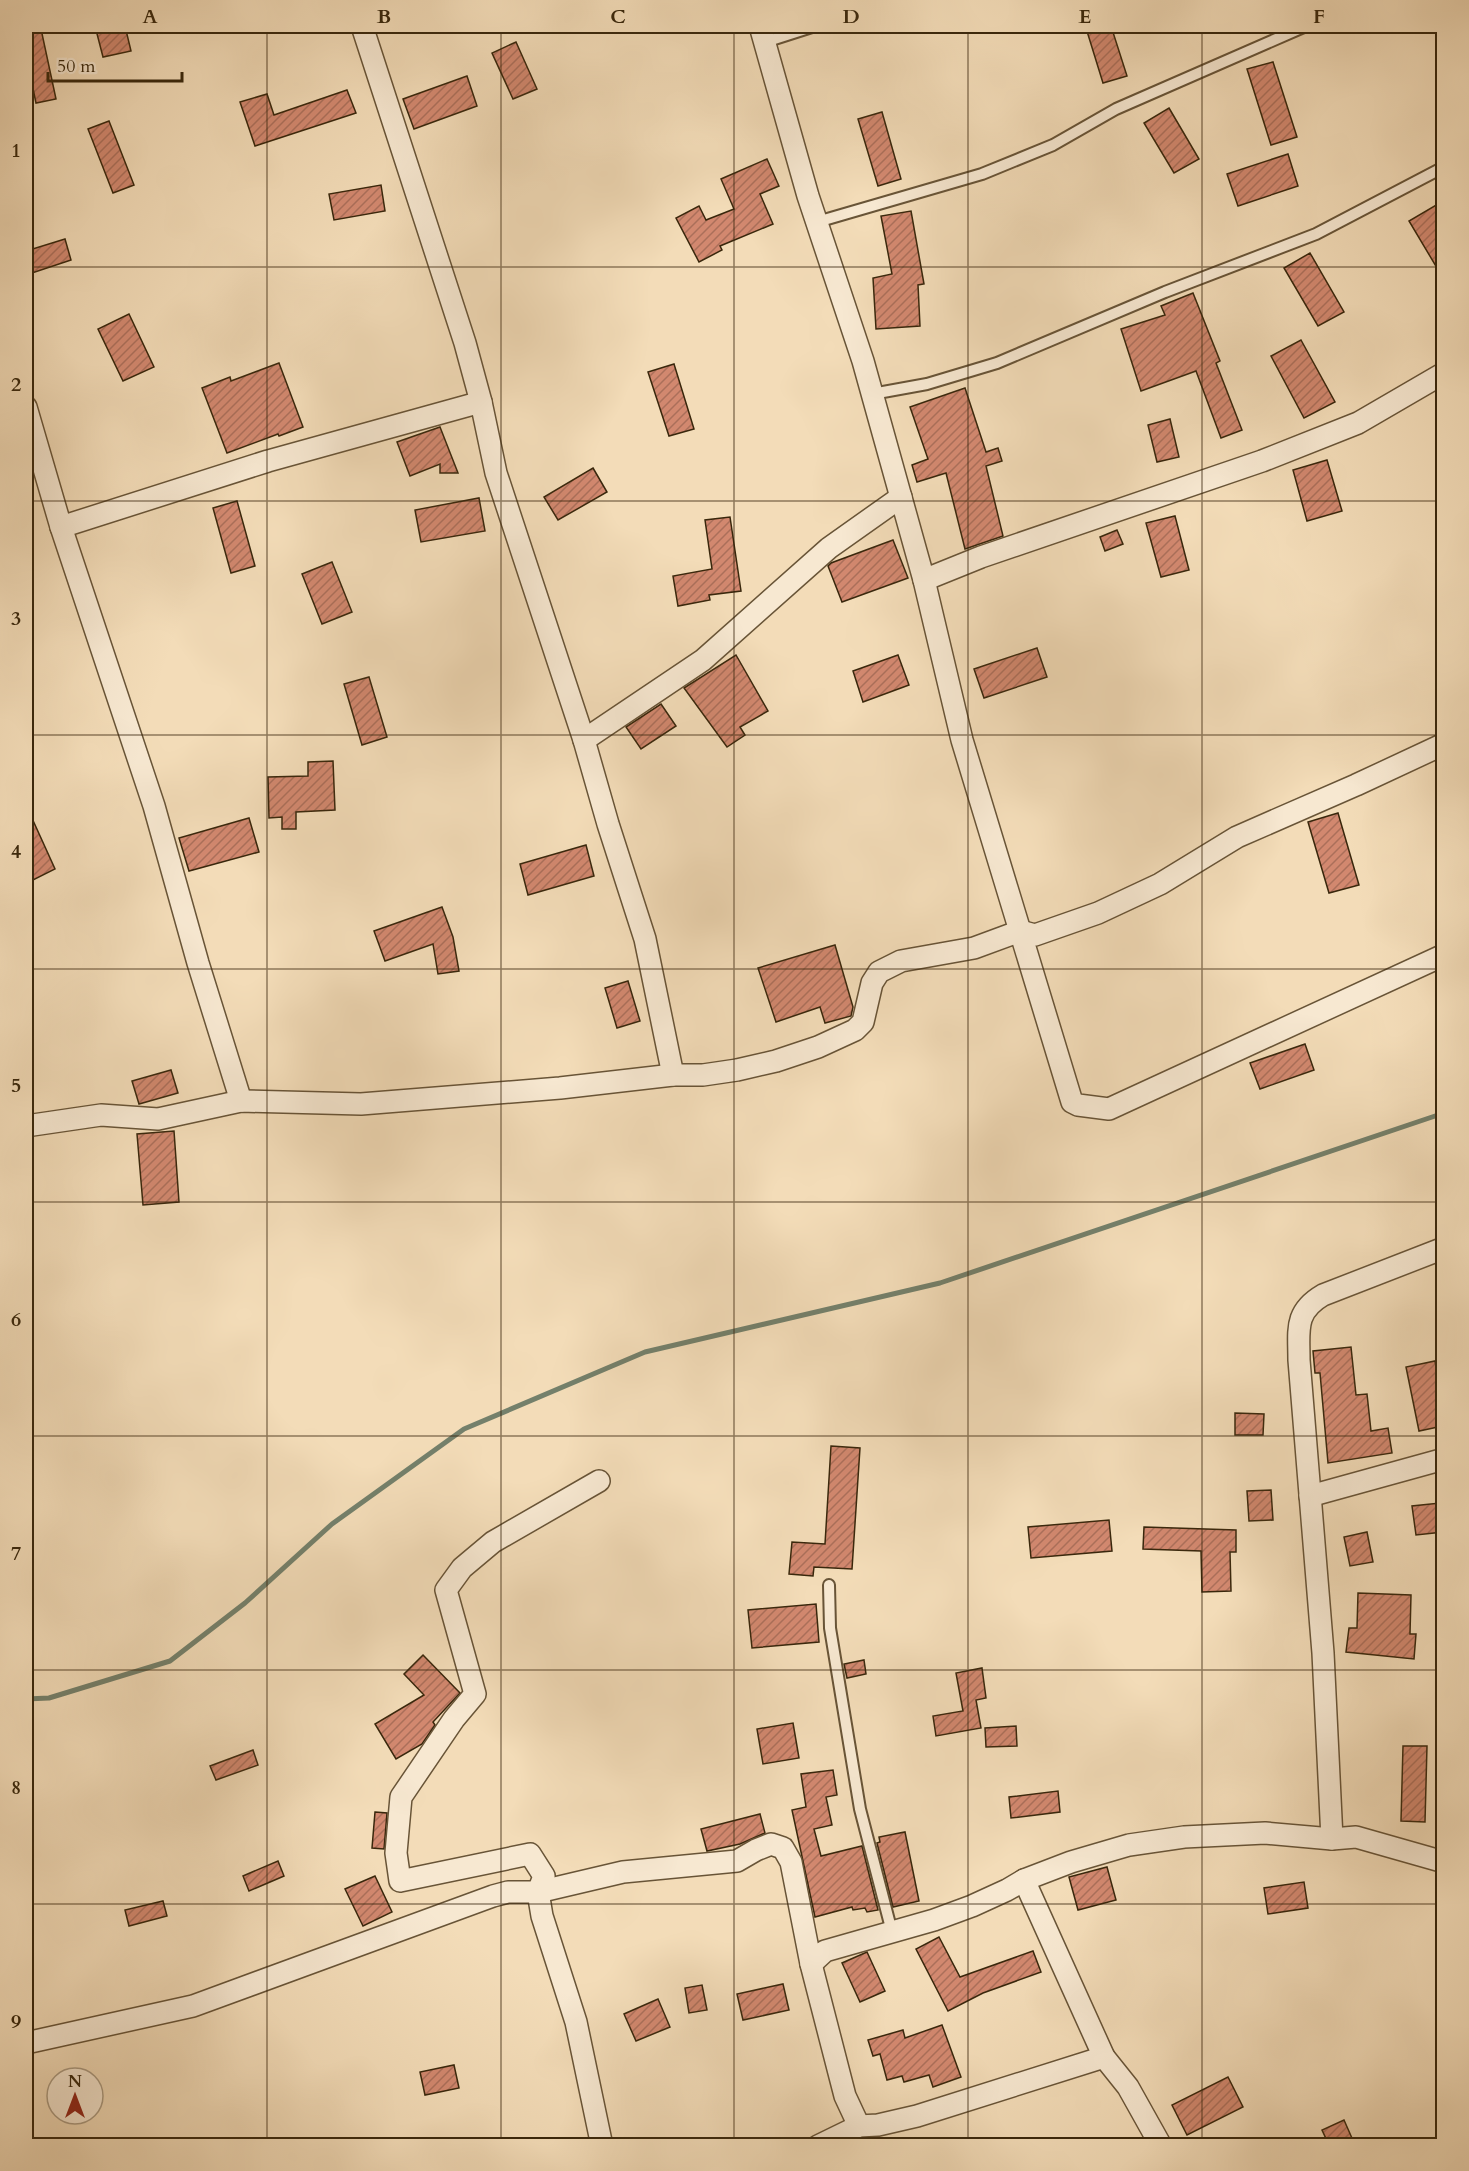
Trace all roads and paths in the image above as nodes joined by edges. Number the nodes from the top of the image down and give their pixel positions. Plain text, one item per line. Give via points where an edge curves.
1 (362, 26) edge
2 (815, 26) edge
3 (1306, 26) edge
4 (763, 34) edge
5 (1443, 167) edge
6 (817, 222) junction
7 (1443, 373) edge
8 (872, 394) junction
9 (481, 402) junction
10 (26, 407) edge
11 (900, 497) junction
12 (61, 527) junction
13 (924, 580) junction
14 (584, 740) junction
15 (1443, 744) edge
16 (1020, 931) junction
17 (1443, 955) edge
18 (673, 1075) junction
19 (241, 1101) junction
20 (26, 1126) edge
21 (1443, 1248) edge
22 (1443, 1459) edge
23 (599, 1481) dead end
24 (1310, 1496) junction
25 (830, 1585) dead end
26 (1332, 1839) junction
27 (1443, 1862) edge
28 (1024, 1880) junction
29 (538, 1892) junction
30 (892, 1932) junction
31 (810, 1964) junction
32 (26, 2043) edge
33 (1104, 2057) junction
34 (859, 2126) junction
35 (602, 2145) edge
36 (818, 2145) edge
37 (1161, 2145) edge

1 - 9 street
2 - 4 lane
3 - 6 lane via 1116,109 1053,145 982,174
4 - 6 street
5 - 8 lane via 1316,234 997,363 927,384
6 - 8 street
7 - 13 street via 1358,423 1262,461
8 - 11 street
9 - 12 street via 268,461
9 - 14 street via 496,473
10 - 12 street
11 - 13 street
11 - 14 street via 829,548 703,660
12 - 19 street via 154,806
13 - 16 street via 962,740
14 - 18 street via 645,939
15 - 16 street via 1237,837 1160,884 1098,913 1035,936
16 - 17 street via 1072,1102 1109,1108
16 - 18 street via 974,948 901,961 879,972 872,983 863,1022 834,1041 737,1070
18 - 19 street via 362,1104
19 - 20 street via 158,1119 101,1115
21 - 24 street via 1323,1296 1304,1311 1299,1322 1299,1360
22 - 24 street
23 - 29 street via 493,1542 462,1568 446,1590 475,1694 453,1719 401,1797 396,1853 400,1881 530,1854 543,1876
24 - 26 street
25 - 30 lane via 830,1628 860,1809
26 - 27 street via 1356,1837
26 - 28 street via 1265,1833 1184,1837 1129,1845
28 - 30 street via 972,1906
28 - 33 street
29 - 31 street via 623,1872 737,1861 771,1845 783,1848 791,1862
29 - 32 street via 508,1892 483,1899 193,2006
29 - 35 street via 576,2022
30 - 31 street via 825,1951
31 - 34 street via 844,2096
33 - 34 street via 917,2116
33 - 37 street via 1128,2087
34 - 36 street

